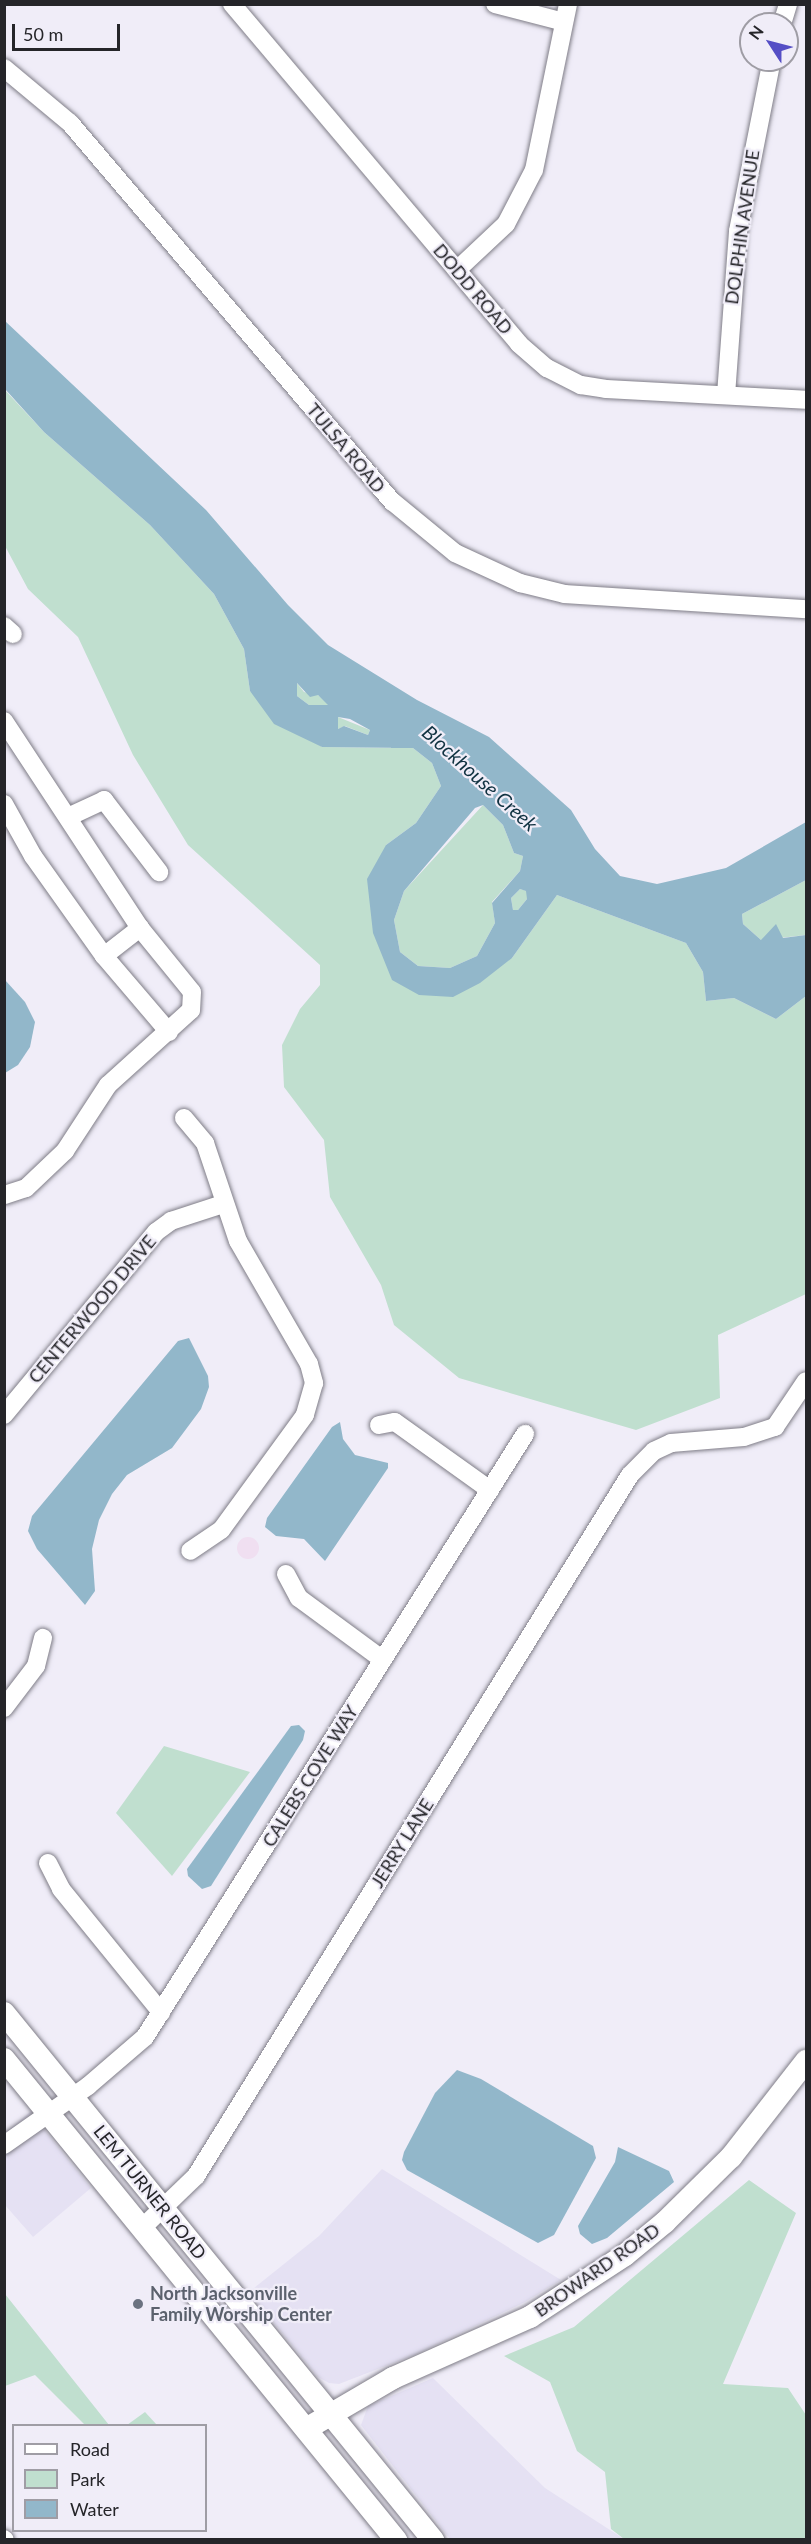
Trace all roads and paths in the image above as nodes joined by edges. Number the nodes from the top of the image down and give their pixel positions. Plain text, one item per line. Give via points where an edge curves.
1 (232, 4) edge
2 (495, 4) edge
3 (566, 13) edge
4 (4, 68) edge
5 (769, 72) edge
6 (457, 270) junction
7 (726, 395) junction
8 (807, 400) edge
9 (807, 609) edge
10 (4, 721) edge
11 (4, 804) edge
12 (68, 817) junction
13 (159, 872) dead end
14 (140, 928) junction
15 (104, 956) junction
16 (169, 1032) junction
17 (184, 1118) dead end
18 (4, 1195) edge
19 (223, 1204) junction
20 (807, 1382) edge
21 (4, 1415) edge
22 (379, 1425) dead end
23 (525, 1434) dead end
24 (490, 1490) junction
25 (190, 1551) dead end
26 (286, 1574) dead end
27 (42, 1638) dead end
28 (383, 1660) junction
29 (4, 1708) edge
30 (48, 1863) dead end
31 (161, 2012) junction
32 (4, 2013) edge
33 (4, 2059) edge
34 (807, 2061) edge
35 (73, 2096) junction
36 (48, 2112) junction
37 (4, 2145) edge
38 (164, 2209) junction
39 (142, 2228) junction
40 (330, 2412) junction
41 (306, 2429) junction
42 (426, 2531) edge
43 (398, 2540) edge

1 - 6 street, DODD ROAD
2 - 3 street
3 - 6 street via 534,170 506,224
4 - 9 street, TULSA ROAD via 70,123 393,502 455,553 520,583 565,594
5 - 7 street, DOLPHIN AVENUE via 738,231
6 - 7 street, DODD ROAD via 519,344 563,378 606,389
7 - 8 street, DODD ROAD
10 - 12 street
11 - 15 street via 33,856
12 - 13 street via 104,800
12 - 14 street
14 - 15 street
14 - 16 street via 192,992 191,1010
15 - 16 street
16 - 18 street via 108,1085 65,1151 26,1188
17 - 19 street via 205,1143
19 - 21 street, CENTERWOOD DRIVE via 171,1221 156,1232
19 - 25 street via 238,1241 309,1364 314,1383 305,1416 221,1530
20 - 38 street, JERRY LANE via 775,1427 744,1437 671,1443 654,1451 630,1475 196,2176
22 - 24 street via 395,1422
23 - 24 street, CALEBS COVE WAY
24 - 28 street, CALEBS COVE WAY
26 - 28 street via 299,1598
27 - 29 street via 36,1666
28 - 31 street, CALEBS COVE WAY
30 - 31 street via 61,1889
31 - 35 street, CALEBS COVE WAY via 134,2049
32 - 35 main road, LEM TURNER ROAD
33 - 36 main road, LEM TURNER ROAD
34 - 40 main road, BROWARD ROAD via 731,2157 625,2255 530,2317 393,2378
35 - 36 street, CALEBS COVE WAY
35 - 38 main road, LEM TURNER ROAD
36 - 37 street, CALEBS COVE WAY
36 - 39 main road, LEM TURNER ROAD
38 - 39 street, JERRY LANE
38 - 40 main road, LEM TURNER ROAD
39 - 41 main road, LEM TURNER ROAD
40 - 41 main road, BROWARD ROAD
40 - 42 main road, LEM TURNER ROAD
41 - 43 main road, LEM TURNER ROAD
42 - 43 street

